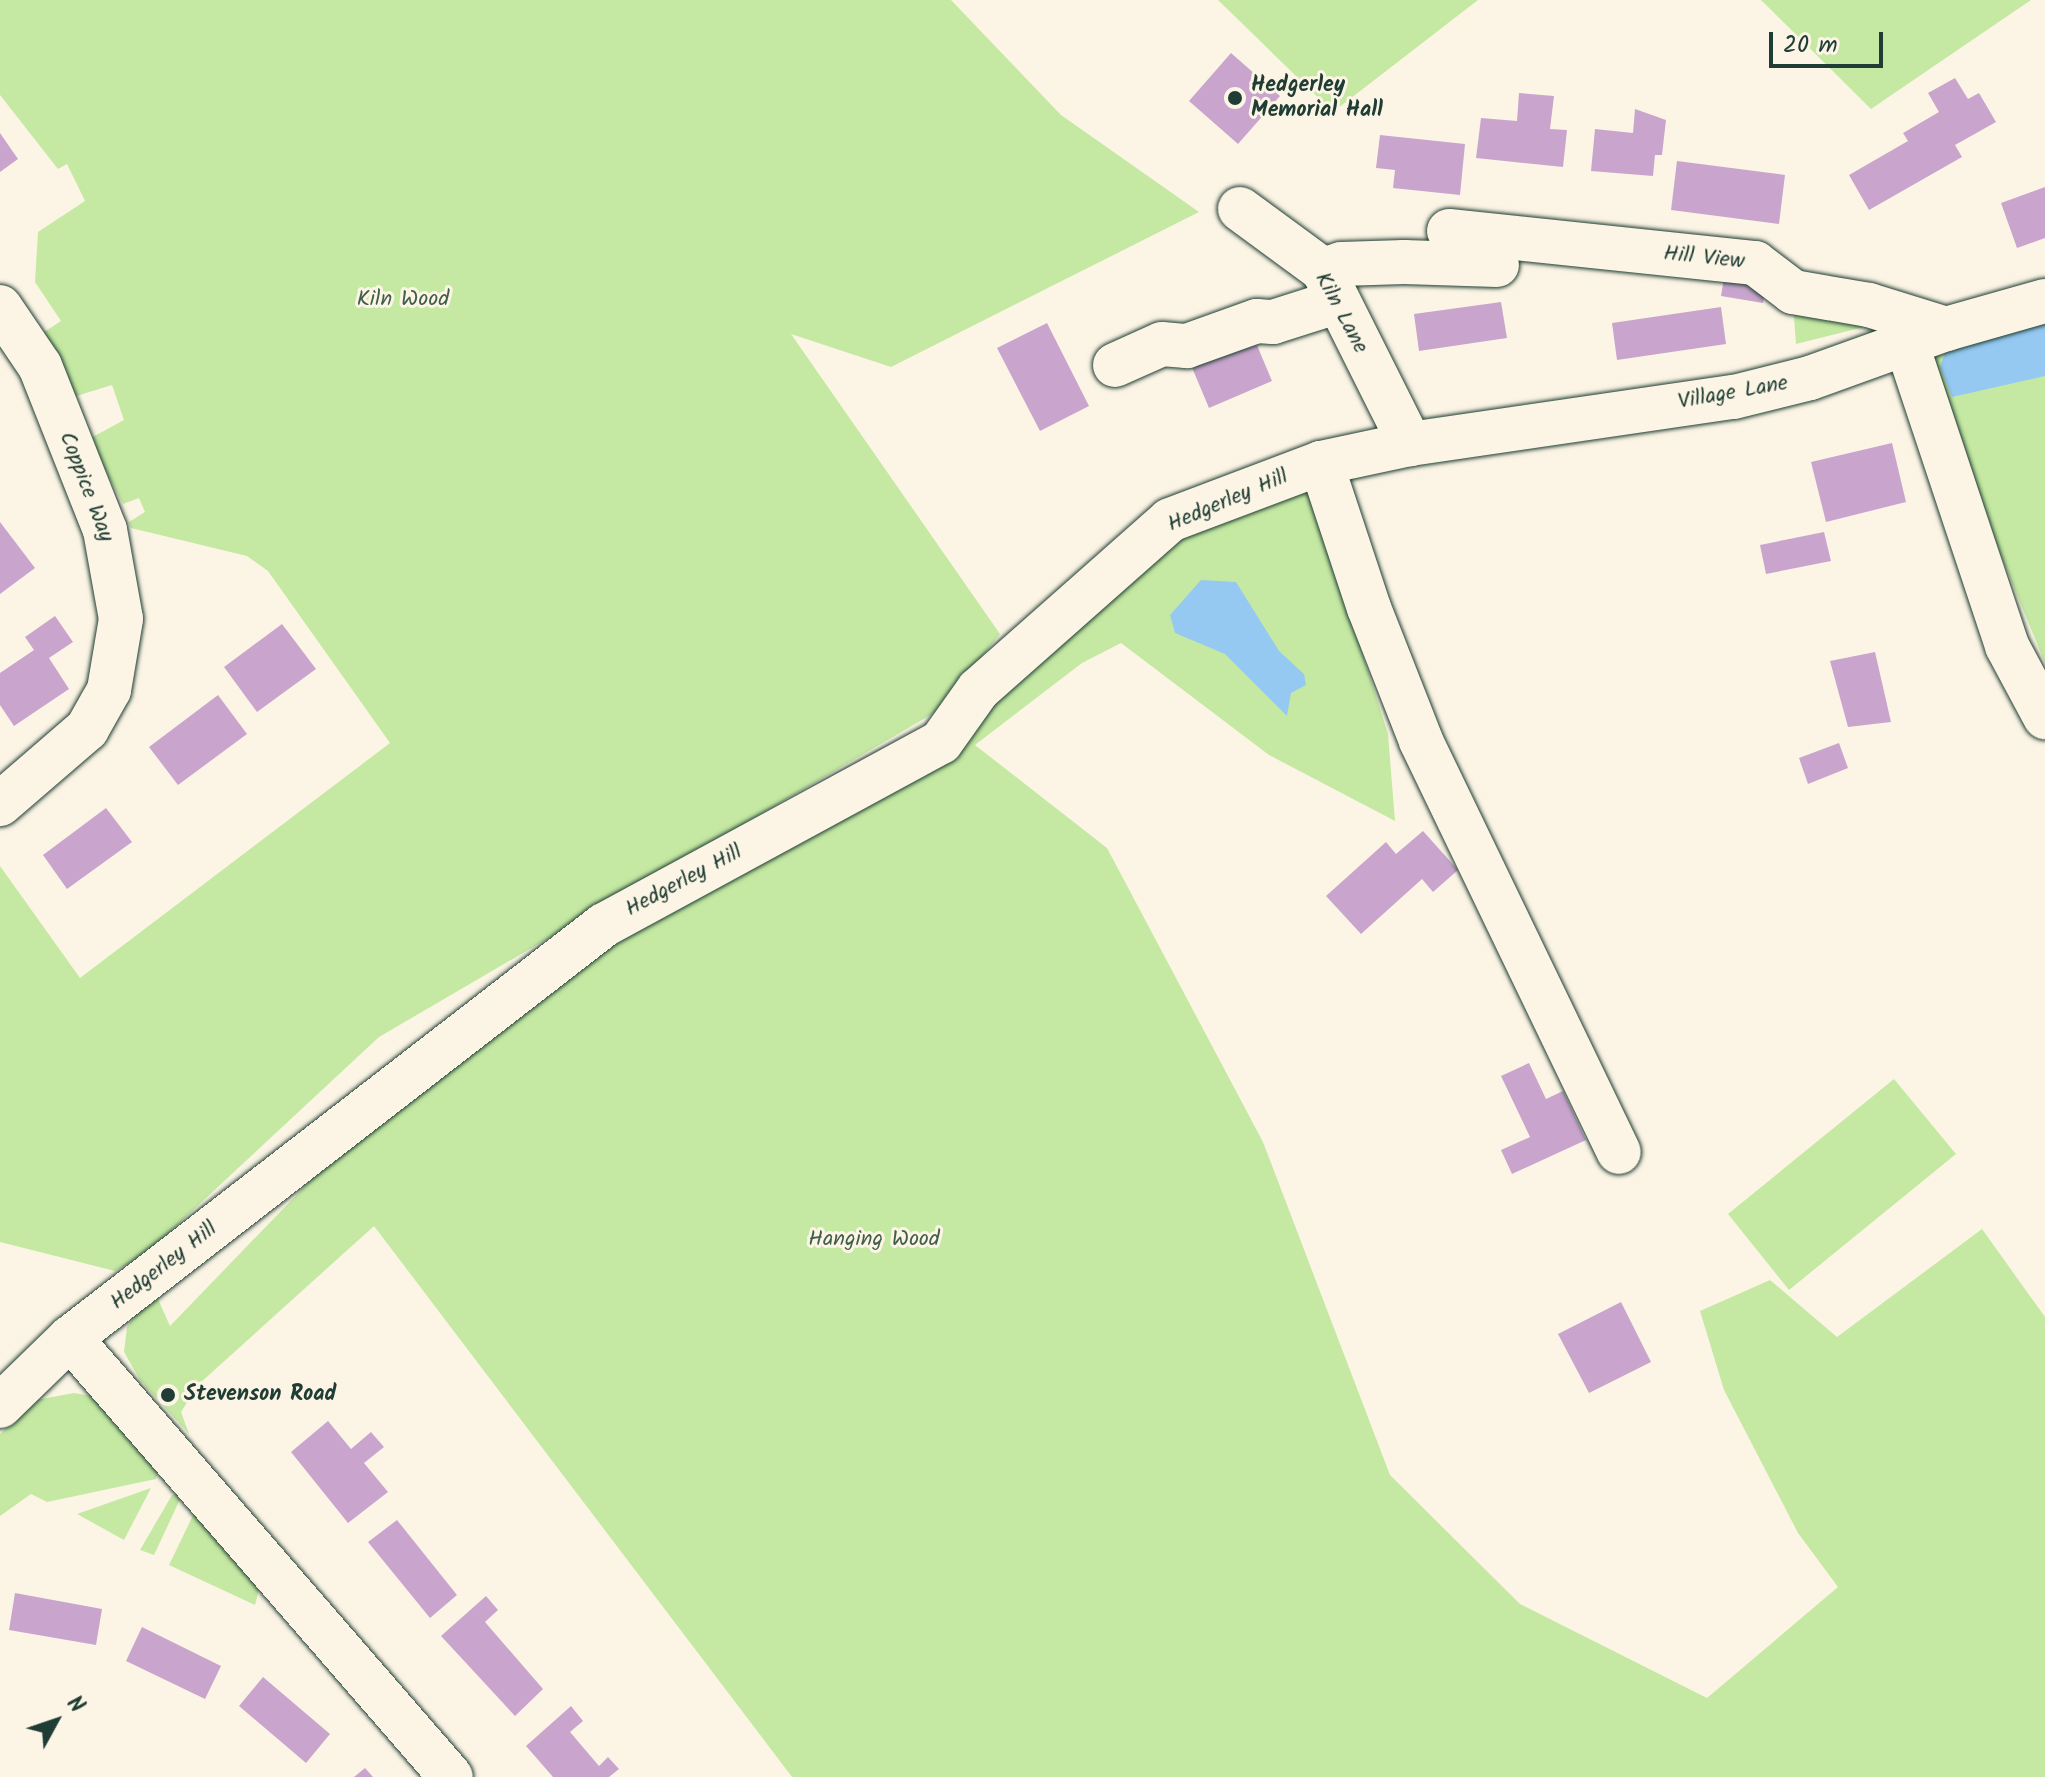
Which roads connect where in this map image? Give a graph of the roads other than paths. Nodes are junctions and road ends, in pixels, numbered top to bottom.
1 (1240, 209) dead end
2 (1449, 231) dead end
3 (1497, 265) dead end
4 (1330, 286) junction
5 (2045, 301) edge
6 (0, 307) edge
7 (1946, 329) junction
8 (1907, 345) junction
9 (1115, 365) dead end
10 (1410, 444) junction
11 (1321, 463) junction
12 (2045, 717) edge
13 (0, 804) edge
14 (1619, 1152) dead end
15 (70, 1338) junction
16 (0, 1406) edge
17 (451, 1777) edge

1 - 4 street, Kiln Lane
2 - 7 street, Hill View
3 - 4 street
4 - 9 street
4 - 10 street, Kiln Lane
5 - 7 street, Village Lane
6 - 13 street, Coppice Way
7 - 8 street, Village Lane
8 - 10 street, Village Lane
8 - 12 street
10 - 11 street, Hedgerley Hill
11 - 14 street
11 - 15 street, Hedgerley Hill
15 - 16 street, Hedgerley Hill
15 - 17 street

